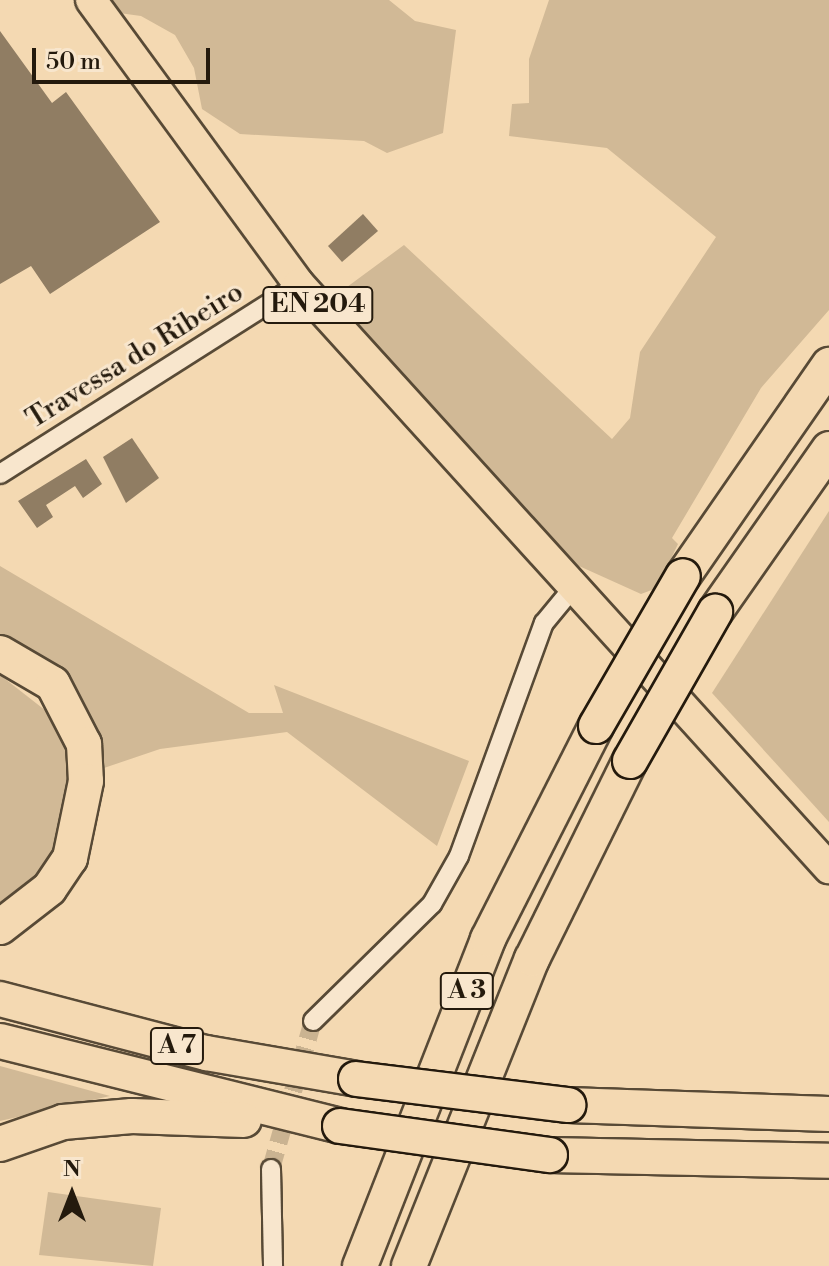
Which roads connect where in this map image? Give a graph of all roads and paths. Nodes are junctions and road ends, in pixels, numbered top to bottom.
1 (91, 0) edge
2 (299, 284) junction
3 (829, 365) edge
4 (829, 449) edge
5 (0, 474) edge
6 (573, 588) junction
7 (0, 653) edge
8 (829, 868) edge
9 (0, 927) edge
10 (0, 999) edge
11 (313, 1021) tunnel mouth
12 (0, 1041) edge
13 (829, 1114) edge
14 (340, 1126) junction
15 (0, 1144) edge
16 (829, 1161) edge
17 (271, 1169) tunnel mouth
18 (273, 1266) edge
19 (360, 1266) edge
20 (409, 1266) edge

1 - 2 main road, EN 204
2 - 5 street, Travessa do Ribeiro
2 - 6 main road, EN 204
3 - 19 highway, A 3, bridge
4 - 20 highway, A 3, bridge
6 - 8 main road, EN 204
6 - 11 street
7 - 9 highway
10 - 13 highway, A 7, bridge
12 - 14 highway, A 7
14 - 15 highway
14 - 16 highway, A 7, bridge
17 - 18 street

